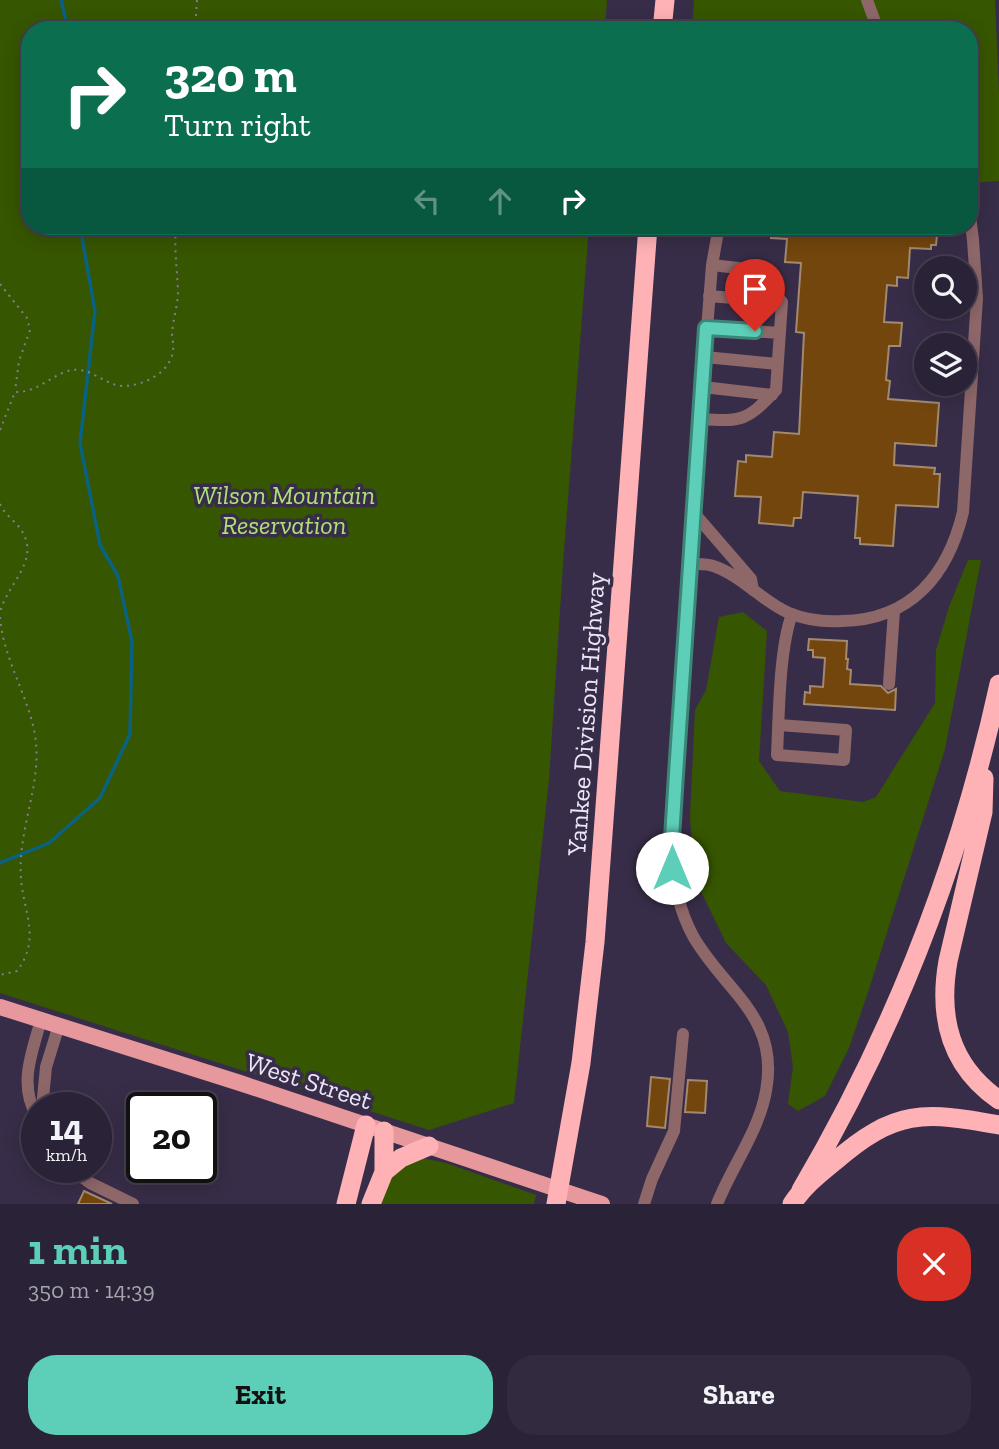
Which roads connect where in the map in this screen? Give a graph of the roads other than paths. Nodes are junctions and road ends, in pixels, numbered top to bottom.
1 (664, 0) edge
2 (867, 0) edge
3 (663, 21) edge
4 (875, 21) edge
5 (647, 235) edge
6 (717, 235) edge
7 (972, 235) edge
8 (712, 265) junction
9 (709, 296) junction
10 (782, 302) junction
11 (706, 328) junction
12 (780, 333) junction
13 (705, 357) junction
14 (777, 364) junction
15 (703, 387) junction
16 (772, 395) junction
17 (701, 419) junction
18 (694, 513) junction
19 (690, 564) junction
20 (753, 590) junction
21 (894, 611) junction
22 (792, 614) junction
23 (889, 684) dead end
24 (999, 684) edge
25 (779, 725) junction
26 (986, 743) junction
27 (0, 1007) edge
28 (41, 1020) junction
29 (58, 1025) junction
30 (682, 1034) dead end
31 (27, 1092) edge
32 (44, 1092) edge
33 (999, 1100) edge
34 (999, 1125) edge
35 (375, 1128) junction
36 (429, 1146) junction
37 (384, 1172) junction
38 (90, 1183) edge
39 (797, 1197) edge
40 (133, 1204) edge
41 (346, 1204) edge
42 (371, 1204) edge
43 (556, 1204) edge
44 (602, 1204) edge
45 (644, 1204) edge
46 (717, 1204) edge

1 - 3 highway
2 - 4 street
5 - 43 highway, Yankee Division Highway
6 - 8 street
7 - 21 street
8 - 9 street
8 - 10 street
9 - 10 street
9 - 11 street
10 - 12 street
11 - 12 street
11 - 13 street
12 - 14 street
13 - 14 street
13 - 15 street
14 - 16 street
15 - 16 street
15 - 17 street
16 - 17 street
17 - 18 street
18 - 19 street
18 - 20 street
19 - 20 street
19 - 46 street
20 - 22 street
21 - 22 street
21 - 23 street
22 - 25 street
24 - 26 highway
25 - 25 street
26 - 33 highway
26 - 39 highway
27 - 28 main road, West Street
28 - 29 main road, West Street
28 - 31 street
29 - 32 street
29 - 35 main road, West Street
30 - 45 street
34 - 39 highway
35 - 36 main road, West Street
35 - 37 highway
35 - 41 highway
36 - 37 highway
36 - 44 main road, West Street
37 - 42 highway
38 - 40 street

